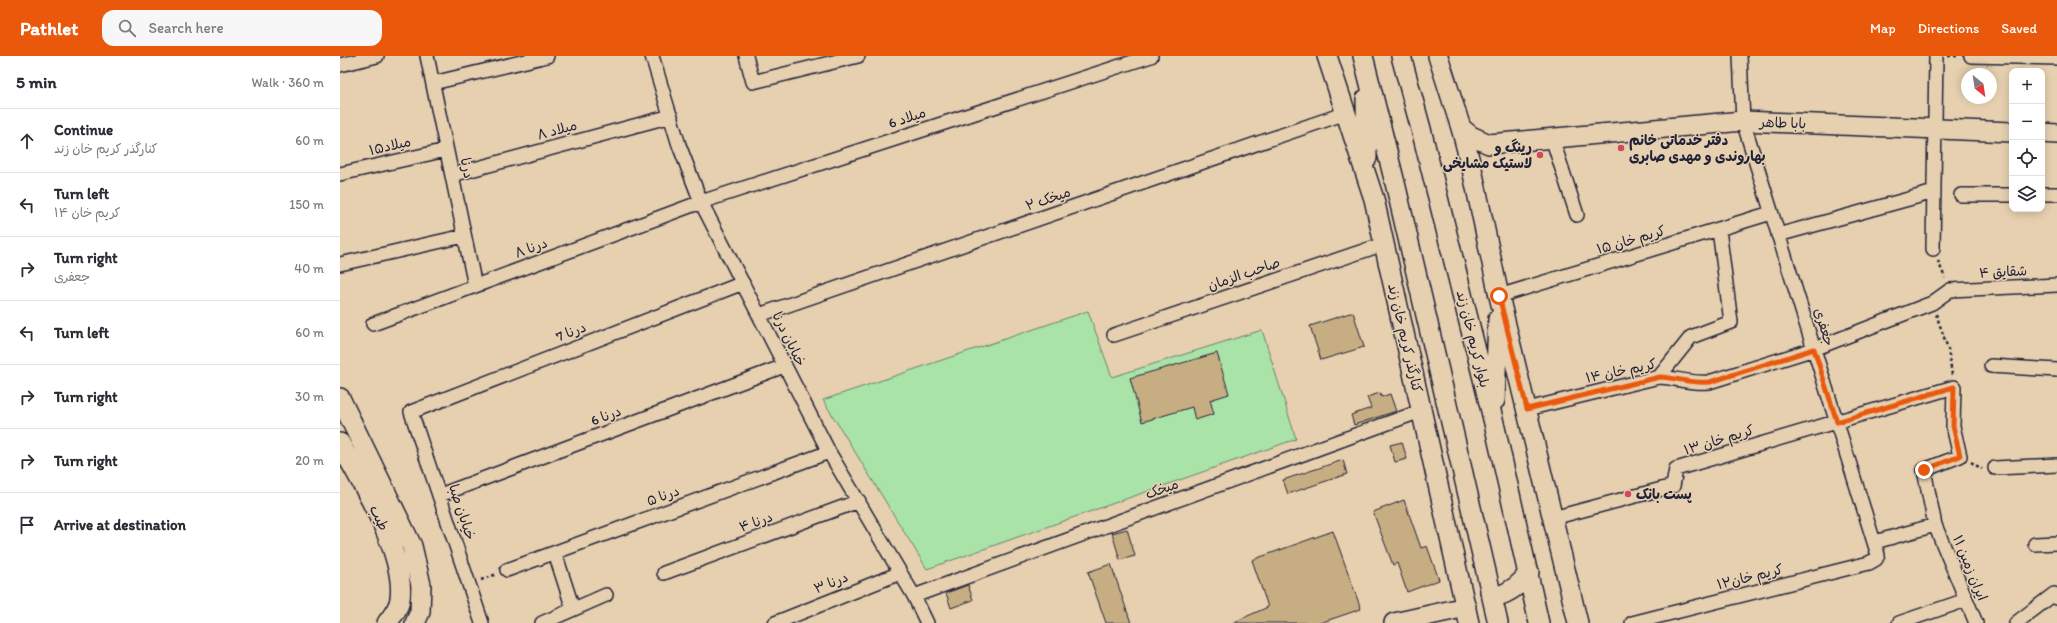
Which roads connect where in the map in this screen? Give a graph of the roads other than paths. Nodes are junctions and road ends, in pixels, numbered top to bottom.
1 (377, 56) edge
2 (427, 56) edge
3 (547, 56) edge
4 (652, 56) edge
5 (746, 56) edge
6 (858, 56) edge
7 (1151, 56) edge
8 (1327, 56) edge
9 (1401, 56) edge
10 (1438, 56) edge
11 (1740, 56) edge
12 (1925, 56) edge
13 (1936, 56) edge
14 (1971, 56) edge
15 (2057, 58) edge
16 (1123, 60) edge
17 (1364, 64) edge
18 (340, 65) edge
19 (433, 83) junction
20 (1346, 114) junction
21 (671, 116) junction
22 (1742, 121) junction
23 (1461, 128) junction
24 (1935, 130) junction
25 (2009, 132) edge
26 (2045, 133) edge
27 (2057, 134) edge
28 (1552, 138) junction
29 (1489, 144) junction
30 (446, 150) junction
31 (1472, 169) junction
32 (340, 174) edge
33 (452, 175) junction
34 (1367, 176) junction
35 (1934, 192) junction
36 (2045, 194) edge
37 (2057, 194) edge
38 (1961, 195) dead end
39 (2009, 195) edge
40 (701, 202) junction
41 (1772, 213) junction
42 (1577, 215) dead end
43 (1719, 230) junction
44 (464, 236) junction
45 (1778, 236) junction
46 (1384, 244) junction
47 (1933, 249) road end
48 (340, 264) edge
49 (743, 283) junction
50 (2057, 285) edge
51 (474, 286) junction
52 (1950, 290) joint
53 (1499, 296) junction
54 (759, 314) junction
55 (373, 324) dead end
56 (1114, 335) dead end
57 (1814, 349) junction
58 (784, 366) junction
59 (1991, 366) dead end
60 (2057, 370) edge
61 (1660, 377) junction
62 (340, 398) edge
63 (1527, 409) junction
64 (1421, 411) junction
65 (411, 412) joint
66 (1837, 422) junction
67 (1494, 424) junction
68 (340, 443) edge
69 (829, 452) junction
70 (2057, 465) edge
71 (1995, 468) road end
72 (440, 495) junction
73 (858, 501) junction
74 (1553, 518) junction
75 (1935, 525) junction
76 (1875, 542) junction
77 (2035, 544) dead end
78 (2057, 544) edge
79 (555, 553) junction
80 (1876, 559) joint
81 (507, 570) road end
82 (1529, 572) junction
83 (900, 573) junction
84 (664, 574) dead end
85 (1490, 592) junction
86 (606, 595) dead end
87 (914, 596) junction
88 (2057, 598) edge
89 (1966, 600) junction
90 (573, 610) junction
91 (1468, 615) edge
92 (387, 623) edge
93 (415, 623) edge
94 (482, 623) edge
95 (542, 623) edge
96 (775, 623) edge
97 (927, 623) edge
98 (1394, 623) edge
99 (1498, 623) edge
100 (1539, 623) edge
101 (1578, 623) edge
102 (1632, 623) edge
103 (1899, 623) edge
104 (1976, 623) edge
105 (2016, 623) edge

1 - 18 street
2 - 19 street, درنا
3 - 19 street
4 - 21 street, خیابان درنا
5 - 6 street
7 - 16 street, میلاد 6
8 - 20 main road, کنارگذر کریم خان زند
9 - 67 main road, بلوار کریم خان زند
10 - 23 main road
11 - 22 street, جعفری
12 - 13 street
13 - 24 street
14 - 15 street
16 - 40 street, میلاد 6
17 - 34 main road
17 - 85 main road
19 - 30 street, درنا
20 - 34 main road, کنارگذر کریم خان زند
20 - 54 street, میخک ۲
21 - 33 street, میلاد ۸
21 - 40 street, خیابان درنا
22 - 24 main road, بابا طاهر
22 - 28 main road, بابا طاهر
22 - 41 street, جعفری
23 - 29 main road
23 - 31 main road
24 - 25 main road, بابا طاهر
24 - 35 street
26 - 27 main road
28 - 29 main road, بابا طاهر
28 - 42 street
29 - 31 main road
30 - 32 street, میلاد۱۵
30 - 33 street, درنا
31 - 53 main road
33 - 44 street, درنا
34 - 46 main road, کنارگذر کریم خان زند
35 - 45 street
35 - 47 street
36 - 37 street
38 - 39 street
40 - 49 street, خیابان درنا
40 - 51 street, درنا ۸
41 - 43 street, کریم خان ۱۵
41 - 45 street, جعفری
43 - 53 street, کریم خان ۱۵
43 - 61 street
44 - 48 street
44 - 51 street, درنا
45 - 57 street, جعفری
46 - 56 street, صاحب الزمان
46 - 64 main road, کنارگذر کریم خان زند
49 - 54 street, خیابان درنا
49 - 65 street, درنا 7
50 - 52 street, شقایق ۴
51 - 55 street, درنا ۸
52 - 57 street, کریم خان ۱۴
53 - 63 main road
53 - 67 main road
54 - 58 street, خیابان درنا
57 - 61 street, کریم خان ۱۴
57 - 66 street, جعفری
58 - 69 street, خیابان درنا
58 - 72 street, درنا 6
59 - 60 street
61 - 63 street, کریم خان ۱۴
62 - 93 main road, طیب
63 - 74 main road
64 - 87 street, میخک
64 - 91 main road, کنارگذر کریم خان زند
65 - 72 street, خیابان صبا
66 - 74 street, کریم خان ۱۳
66 - 75 street, ایران زمین ۱۱
66 - 76 street, جعفری
67 - 82 main road, بلوار کریم خان زند
68 - 92 main road, طیب
69 - 73 street, خیابان درنا
69 - 79 street, درنا ۵
70 - 71 street
72 - 94 street, خیابان صبا
73 - 83 street, خیابان درنا
73 - 84 street, درنا ۴
74 - 101 main road
75 - 76 street
75 - 89 street, ایران زمین ۱۱
76 - 80 street, جعفری
77 - 78 street
79 - 81 street, درنا ۵
79 - 90 street
80 - 102 street, کریم خان۱۲
82 - 85 main road
82 - 100 main road, بلوار کریم خان زند
83 - 87 street, خیابان درنا
83 - 96 street, درنا ۳
85 - 99 main road
86 - 90 street
87 - 97 street, خیابان درنا
88 - 105 street
89 - 103 street
89 - 104 street, ایران زمین ۱۱
90 - 95 street
91 - 98 main road

